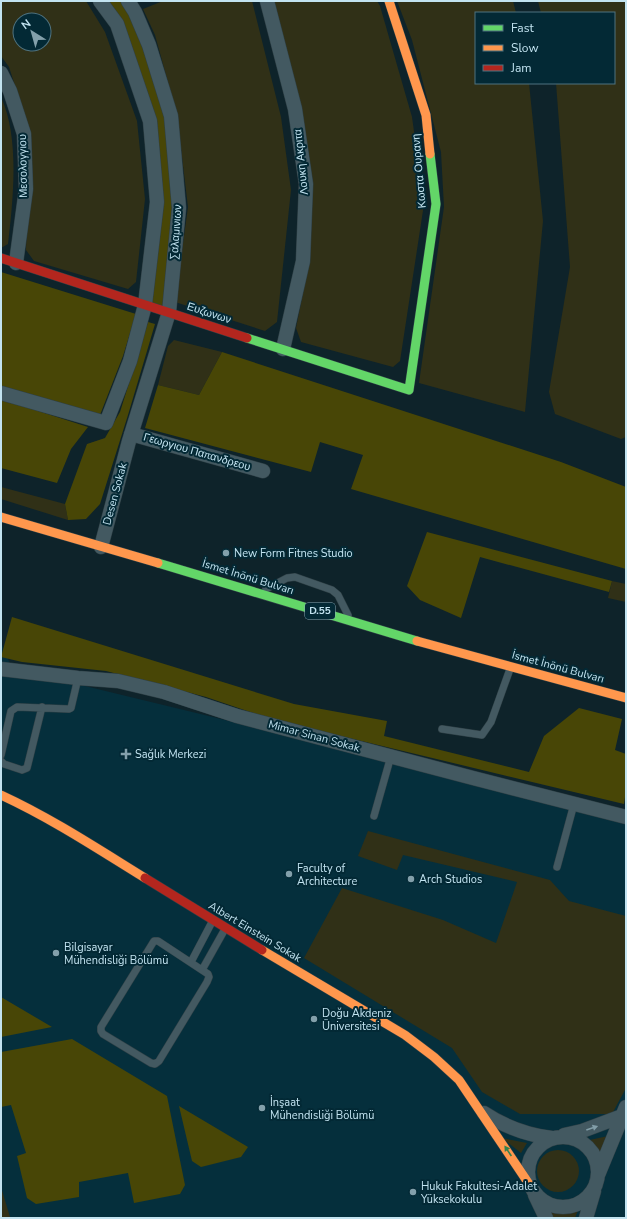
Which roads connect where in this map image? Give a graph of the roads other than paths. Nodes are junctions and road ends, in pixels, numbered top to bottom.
1 (100, 1) edge
2 (128, 1) edge
3 (267, 1) edge
4 (389, 1) edge
5 (1, 73) edge
6 (1, 258) edge
7 (16, 263) junction
8 (145, 305) junction
9 (169, 312) junction
10 (283, 349) junction
11 (409, 390) joint
12 (1, 393) edge
13 (130, 437) junction
14 (263, 471) dead end
15 (1, 517) edge
16 (102, 547) junction
17 (258, 592) junction
18 (351, 621) junction
19 (511, 667) junction
20 (1, 669) edge
21 (78, 678) junction
22 (626, 698) edge
23 (42, 707) junction
24 (442, 729) dead end
25 (1, 755) edge
26 (391, 756) junction
27 (1, 761) edge
28 (1, 795) edge
29 (574, 804) junction
30 (374, 816) dead end
31 (626, 817) edge
32 (557, 867) dead end
33 (213, 921) junction
34 (225, 928) junction
35 (190, 962) junction
36 (202, 970) junction
37 (480, 1110) junction
38 (625, 1114) edge
39 (557, 1137) junction
40 (597, 1180) junction
41 (532, 1189) junction
42 (546, 1218) edge
43 (586, 1218) edge

1 - 8 street, Σαλαμινιων
2 - 9 street, Σαλαμινιων
3 - 10 street, Λουκη Ακριτα
4 - 11 street, Κωστα Ουρανη
5 - 7 street, Μεσολογγιου
6 - 7 street, Ευζωνων
7 - 8 street, Ευζωνων
8 - 9 street, Ευζωνων
8 - 12 street, Σαλαμινιων
9 - 10 street, Ευζωνων
9 - 13 street, Σαλαμινιων
10 - 11 street, Ευζωνων
13 - 14 street, Γεωργιου Παπανδρεου
13 - 16 street, Desen Sokak
15 - 16 street, İsmet İnönü Bulvarı / D.55
16 - 17 street, İsmet İnönü Bulvarı / D.55
17 - 18 street, İsmet İnönü Bulvarı / D.55
17 - 18 lane
18 - 19 street, İsmet İnönü Bulvarı / D.55
19 - 22 street, İsmet İnönü Bulvarı / D.55
19 - 24 lane
20 - 21 street, Mimar Sinan Sokak
21 - 23 lane
21 - 26 street, Mimar Sinan Sokak
23 - 25 lane
23 - 27 lane
26 - 29 street, Mimar Sinan Sokak
26 - 30 lane
28 - 33 street, Albert Einstein Sokak
29 - 31 street, Mimar Sinan Sokak
29 - 32 lane
33 - 34 street, Albert Einstein Sokak
33 - 35 lane
34 - 36 lane
34 - 37 street, Albert Einstein Sokak
35 - 36 lane
35 - 36 lane
37 - 39 street
41 -> 37 street, Albert Einstein Sokak
39 -> 38 street
38 - 40 street
39 - 40 street
39 - 41 street
40 - 41 street
40 - 43 street
41 - 42 street

